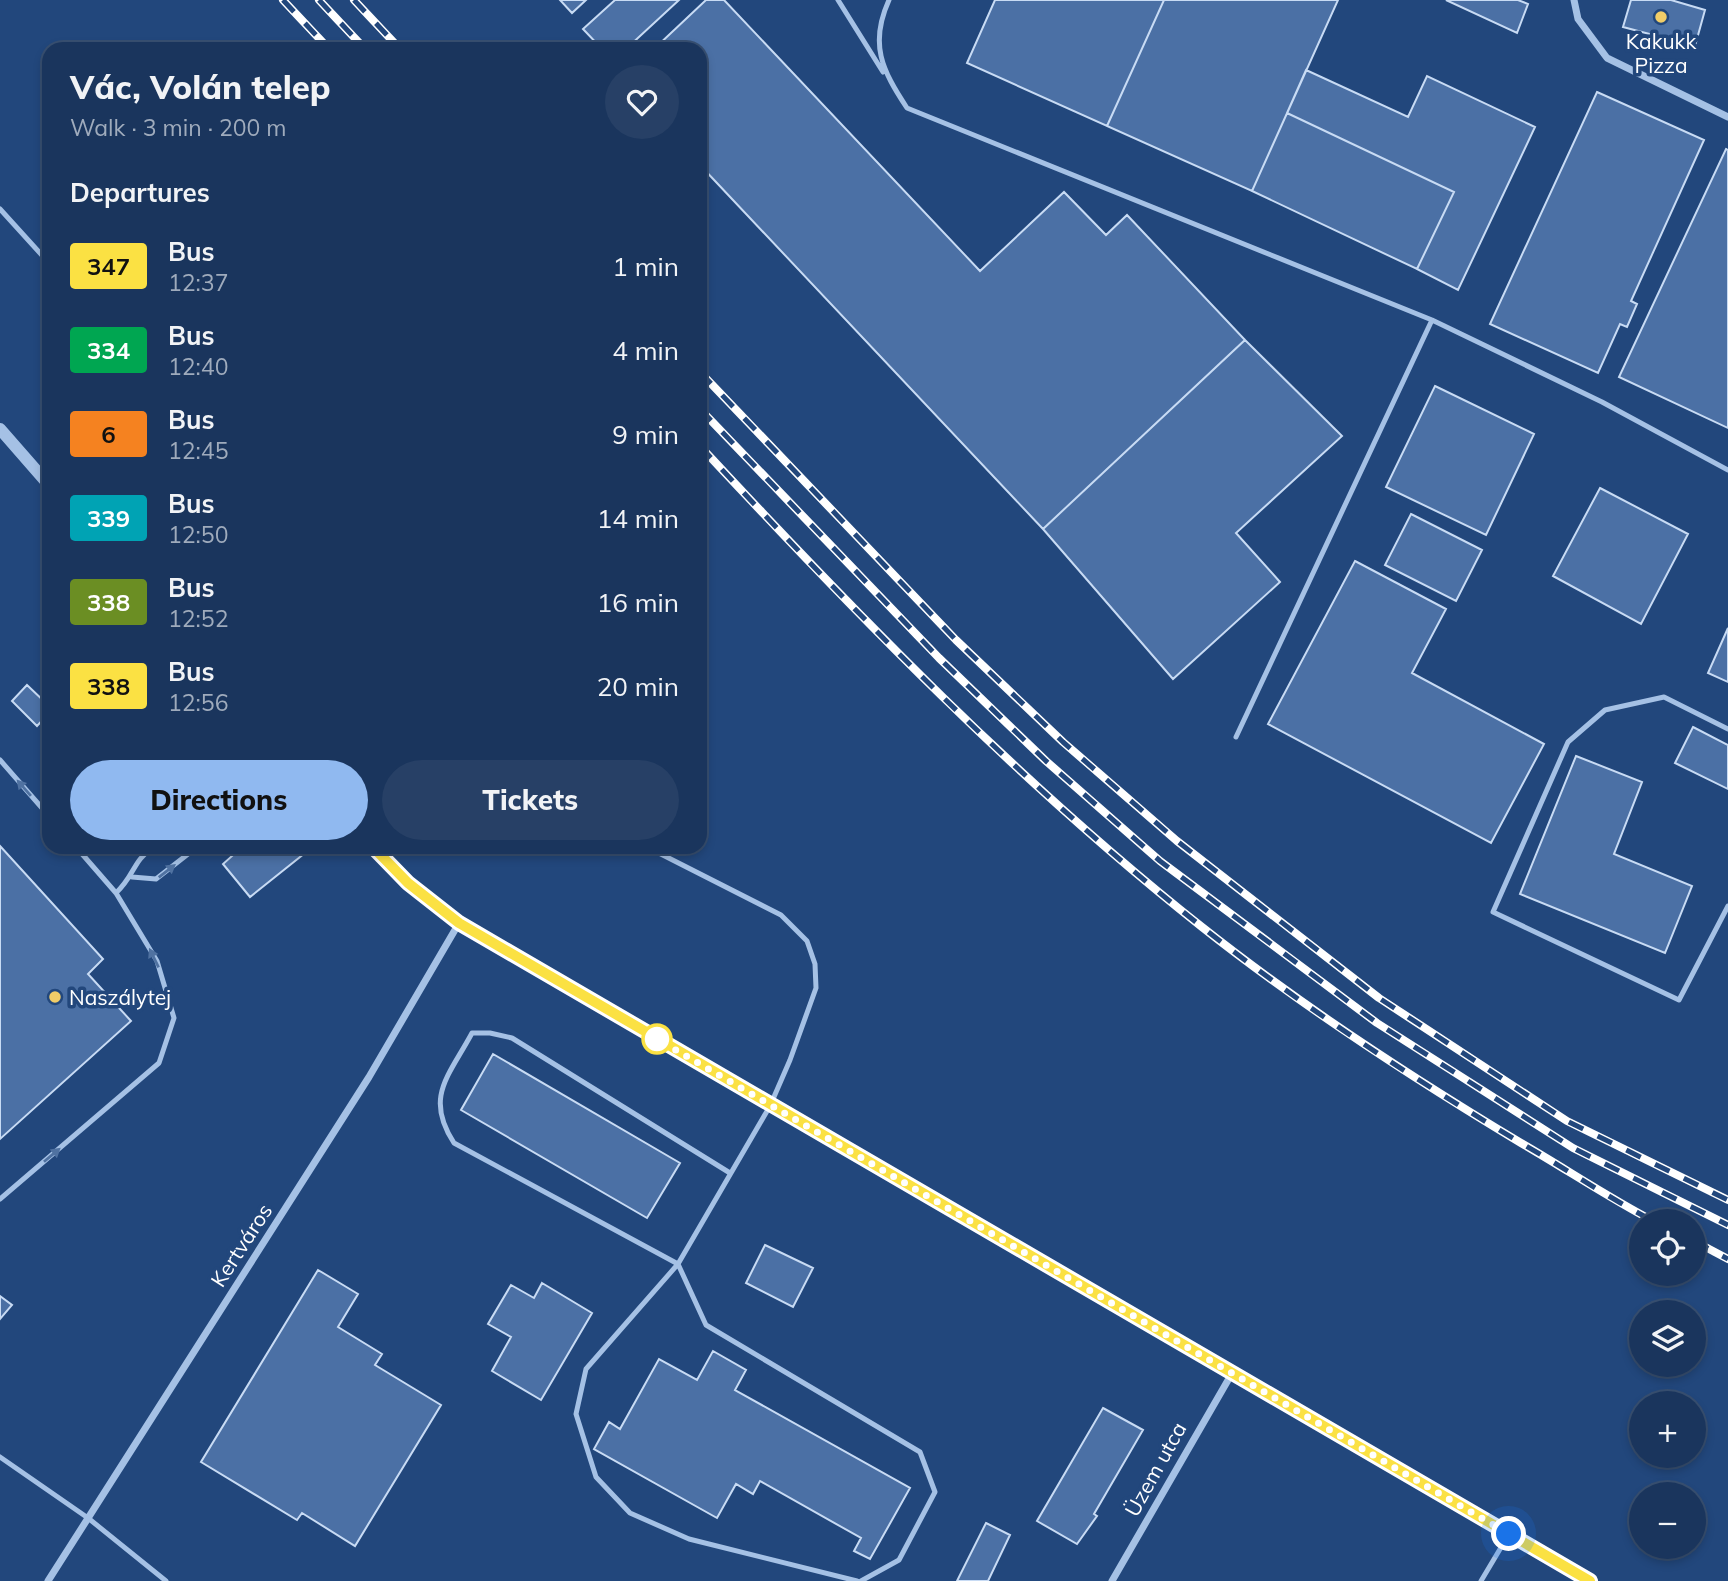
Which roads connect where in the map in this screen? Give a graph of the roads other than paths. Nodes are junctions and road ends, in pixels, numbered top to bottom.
1 (838, 0) edge
2 (889, 0) edge
3 (1574, 0) edge
4 (884, 74) junction
5 (1728, 117) edge
6 (0, 209) edge
7 (42, 255) edge
8 (1432, 320) junction
9 (0, 429) edge
10 (1728, 470) edge
11 (42, 477) edge
12 (1728, 729) edge
13 (1236, 737) dead end
14 (0, 760) edge
15 (42, 808) edge
16 (82, 854) edge
17 (144, 854) edge
18 (188, 854) edge
19 (380, 854) edge
20 (661, 854) edge
21 (132, 877) junction
22 (116, 893) junction
23 (1728, 908) edge
24 (459, 923) junction
25 (770, 1106) junction
26 (730, 1173) junction
27 (0, 1199) edge
28 (678, 1265) junction
29 (1231, 1375) junction
30 (0, 1457) edge
31 (88, 1518) junction
32 (1509, 1534) junction
33 (48, 1581) edge
34 (166, 1581) edge
35 (859, 1581) edge
36 (1112, 1581) edge
37 (1481, 1581) edge
38 (1590, 1581) edge

1 - 4 lane
2 - 4 lane
3 - 5 street
4 - 8 lane
6 - 7 lane
8 - 10 lane
8 - 13 lane
9 - 11 street
12 - 23 lane
15 -> 14 lane
16 - 22 lane
17 - 21 lane
21 -> 18 lane
19 - 24 street
20 - 25 lane
21 - 22 lane
27 -> 22 lane
24 - 25 street
24 - 31 street, Kertváros
25 - 26 lane
25 - 29 street
26 - 28 lane
26 - 28 lane
28 - 35 lane
28 - 35 lane
29 - 32 street
29 - 36 street, Üzem utca
30 - 31 lane
31 - 33 street, Kertváros
31 - 34 lane
32 - 37 lane
32 - 38 street

